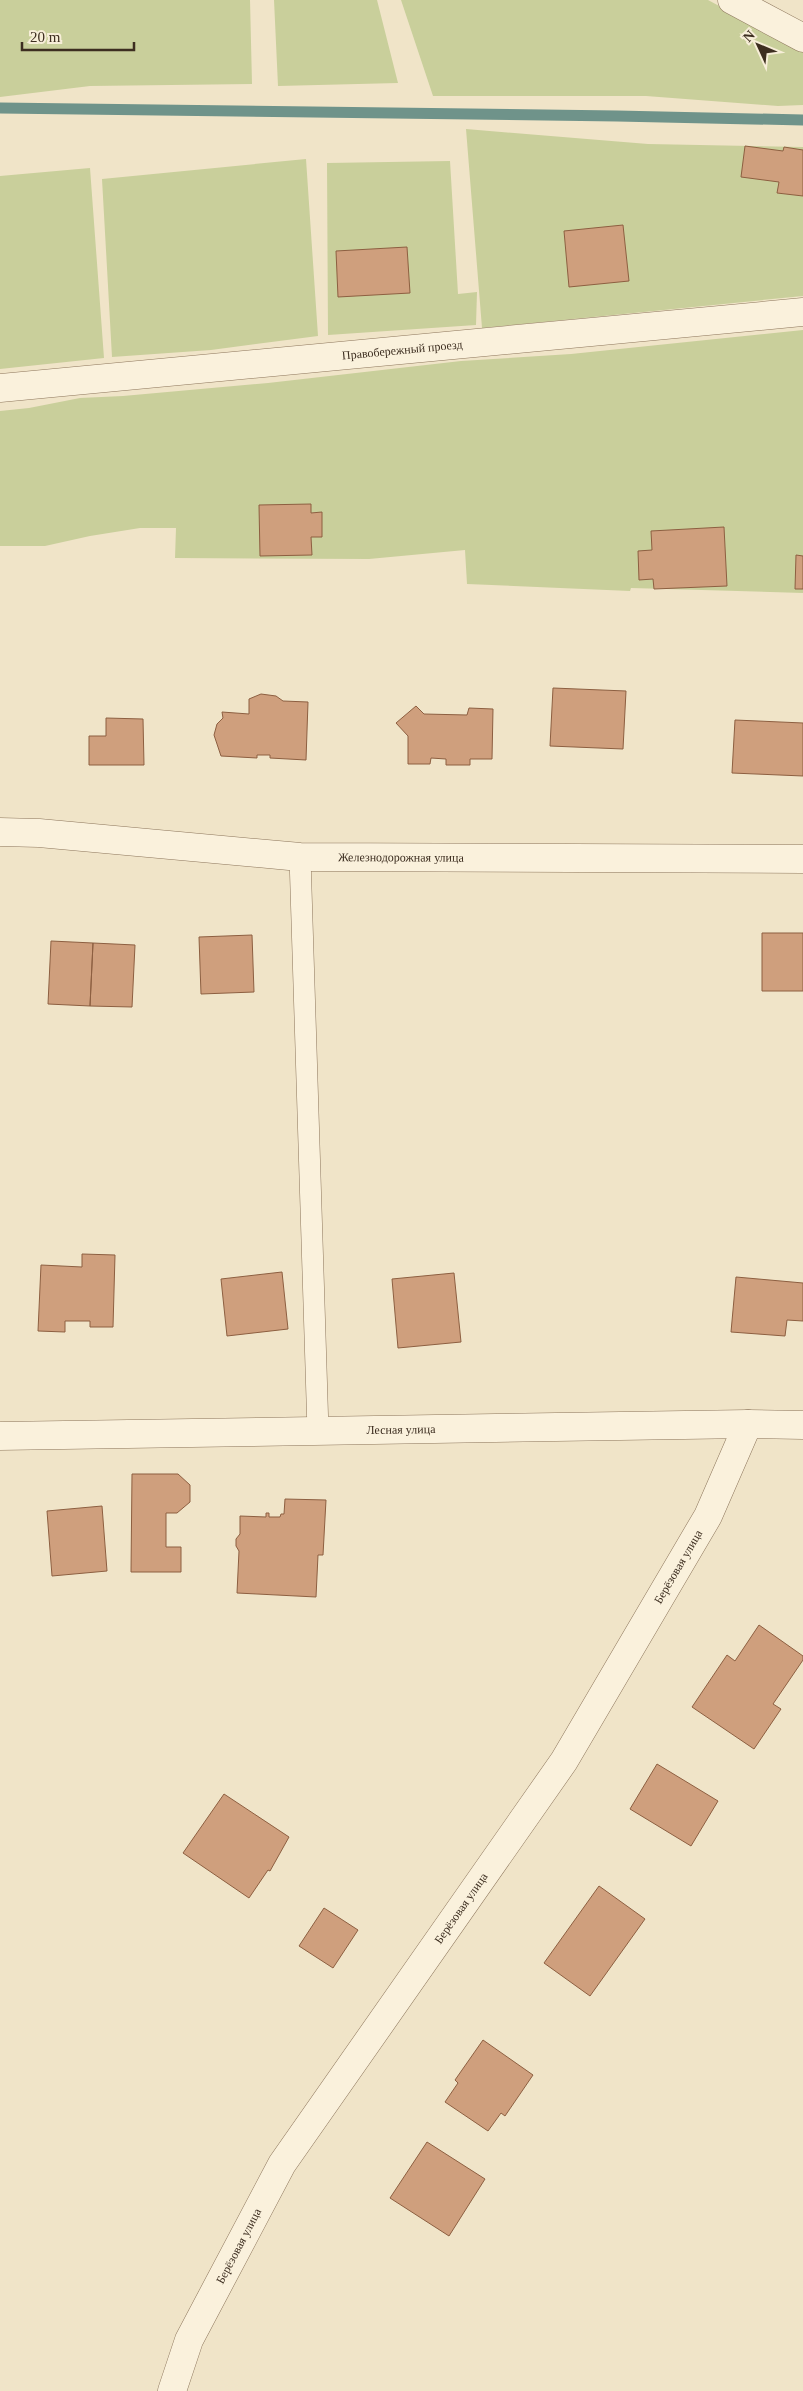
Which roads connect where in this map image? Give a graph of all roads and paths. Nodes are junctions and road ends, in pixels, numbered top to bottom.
1 (732, 0) edge
2 (803, 38) edge
3 (803, 312) edge
4 (0, 388) edge
5 (0, 832) edge
6 (300, 857) junction
7 (803, 859) edge
8 (748, 1424) junction
9 (803, 1425) edge
10 (318, 1431) junction
11 (0, 1436) edge
12 (172, 2391) edge

1 - 2 street
3 - 4 street, Правобережный проезд
5 - 6 street, Железнодорожная улица
6 - 7 street, Железнодорожная улица
6 - 10 lane
8 - 9 street, Лесная улица
8 - 10 street, Лесная улица
8 - 12 street, Берёзовая улица
10 - 11 street, Лесная улица

